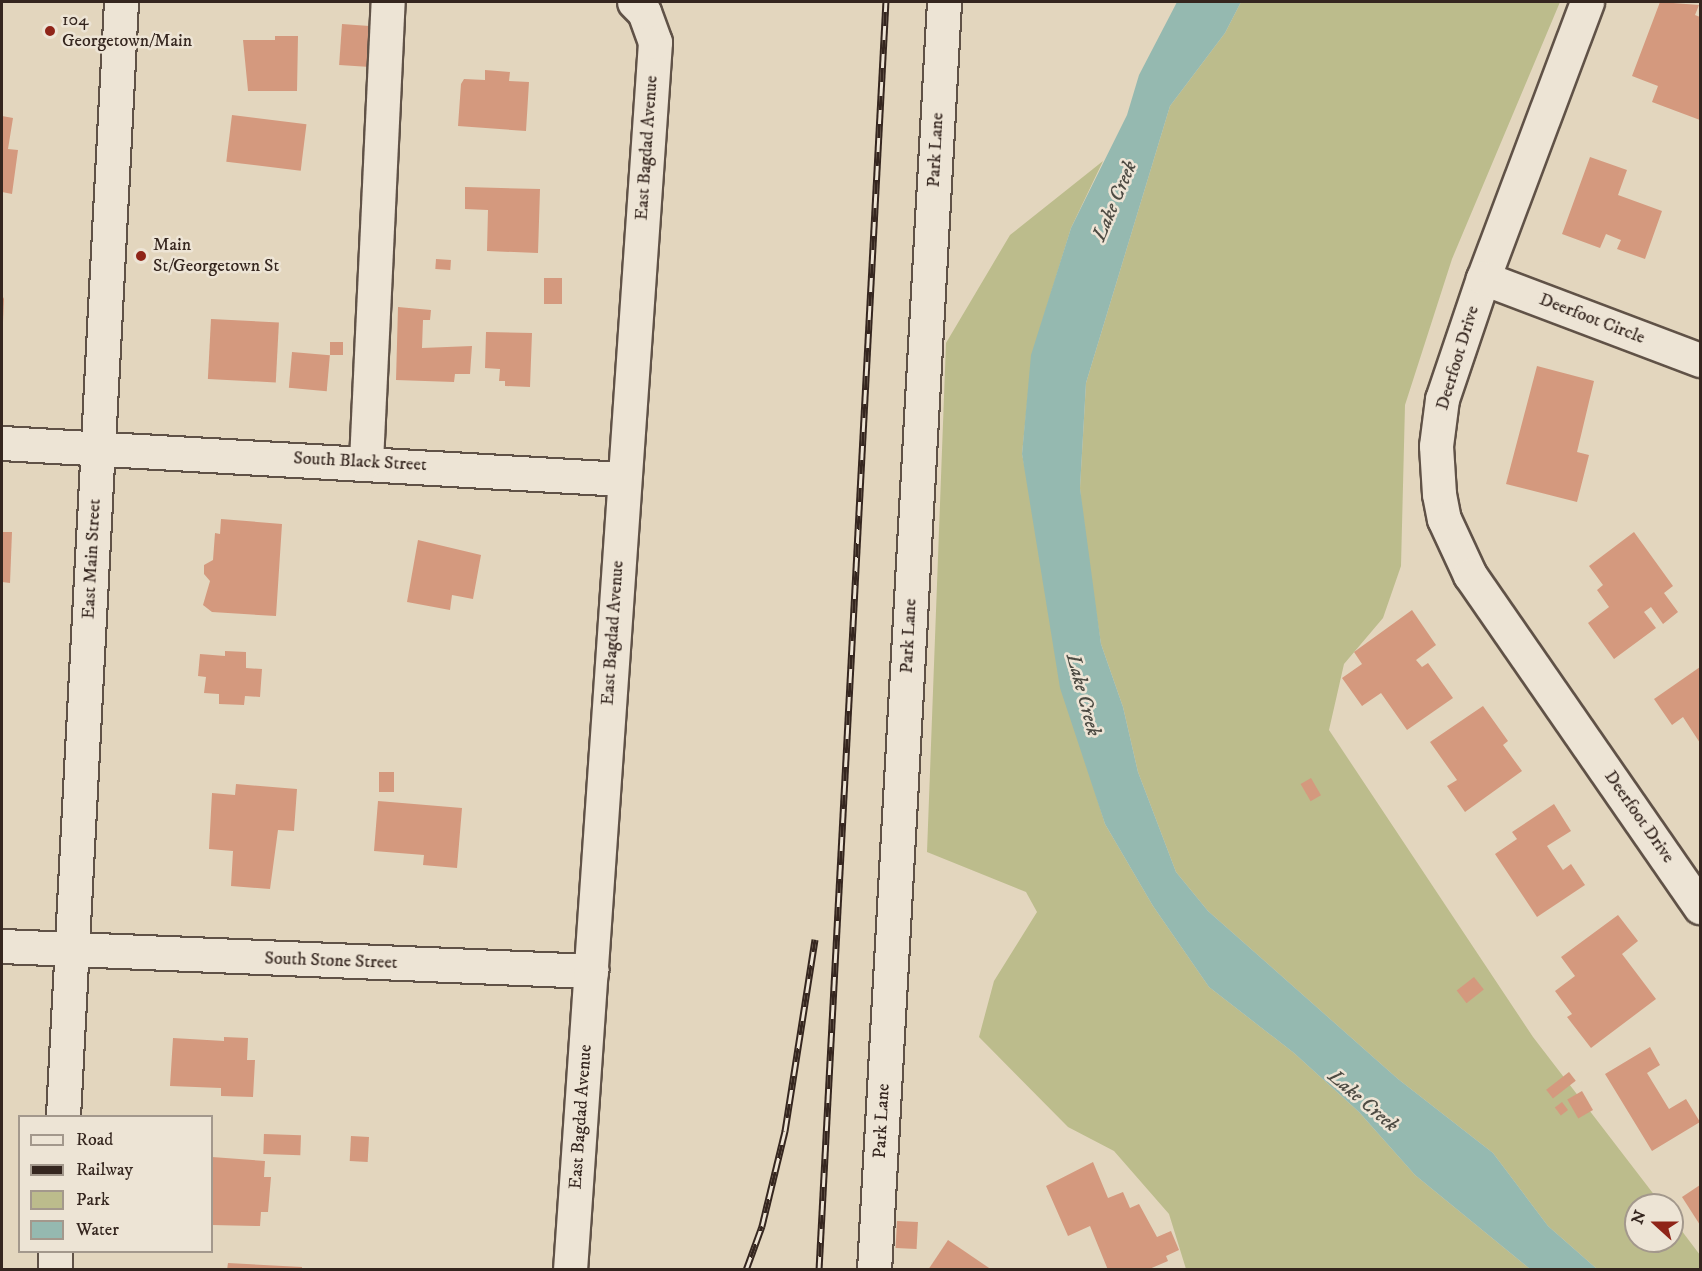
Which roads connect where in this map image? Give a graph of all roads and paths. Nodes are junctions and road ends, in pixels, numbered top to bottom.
1 (121, 2) edge
2 (388, 2) edge
3 (634, 2) edge
4 (944, 2) edge
5 (1587, 2) edge
6 (1482, 278) junction
7 (1701, 360) edge
8 (2, 443) edge
9 (98, 447) junction
10 (366, 461) junction
11 (623, 479) junction
12 (1701, 907) edge
13 (2, 946) edge
14 (71, 951) junction
15 (591, 971) junction
16 (63, 1115) edge
17 (56, 1253) edge
18 (55, 1269) edge
19 (570, 1269) edge
20 (874, 1269) edge

1 - 9 street, East Main Street
2 - 10 street
3 - 11 street, East Bagdad Avenue
4 - 20 street, Park Lane
5 - 6 street, Deerfoot Drive
6 - 7 street, Deerfoot Circle
6 - 12 street, Deerfoot Drive
8 - 9 street, South Black Street
9 - 10 street, South Black Street
9 - 14 street, East Main Street
10 - 11 street, South Black Street
11 - 15 street, East Bagdad Avenue
13 - 14 street, South Stone Street
14 - 15 street, South Stone Street
14 - 16 street, East Main Street
15 - 19 street, East Bagdad Avenue
17 - 18 street

